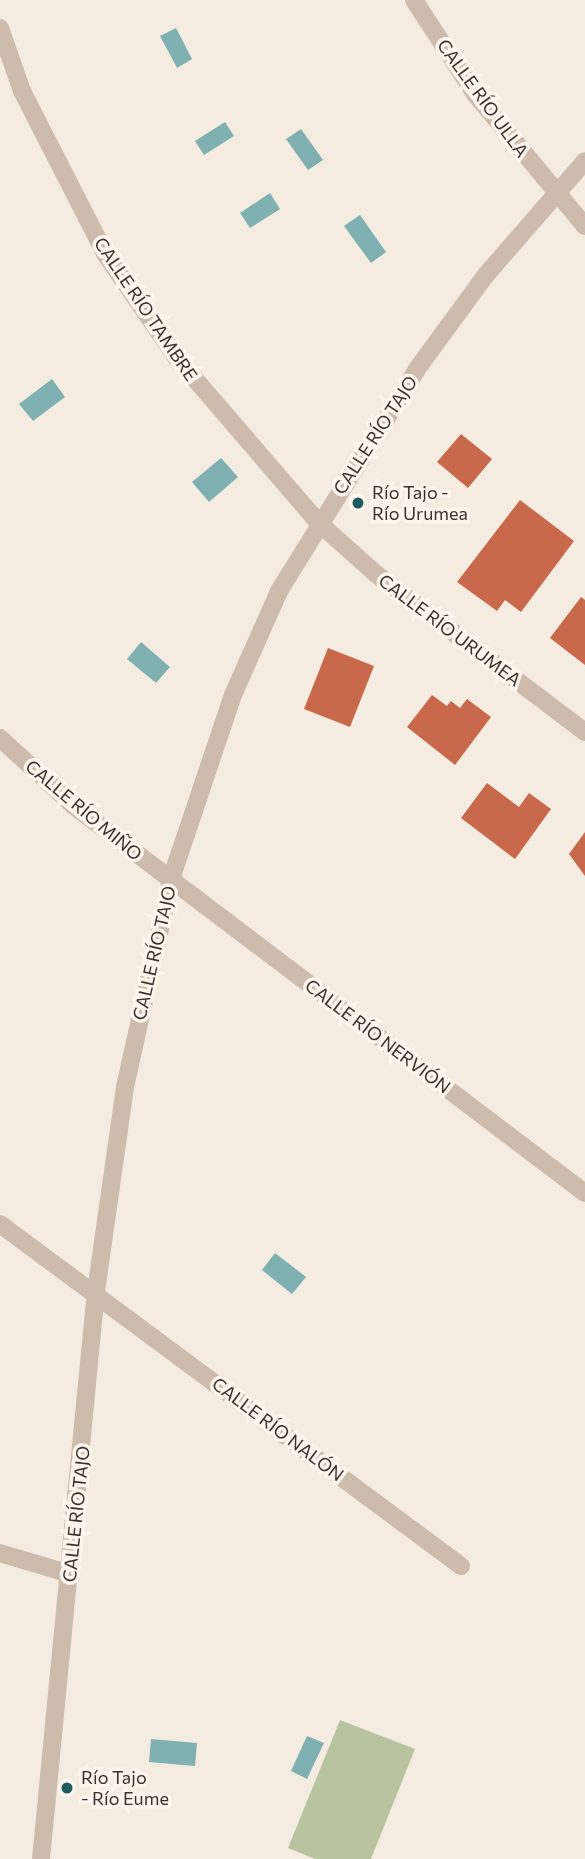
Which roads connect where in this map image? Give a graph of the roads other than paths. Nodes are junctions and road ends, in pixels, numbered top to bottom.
1 (414, 0) edge
2 (0, 28) edge
3 (585, 160) edge
4 (555, 195) junction
5 (585, 226) edge
6 (319, 523) junction
7 (585, 732) edge
8 (0, 738) edge
9 (170, 879) junction
10 (585, 1194) edge
11 (0, 1224) edge
12 (96, 1292) junction
13 (0, 1553) edge
14 (461, 1566) dead end
15 (70, 1574) junction
16 (41, 1859) edge

1 - 4 street, CALLE RÍO ULLA
2 - 6 street, CALLE RÍO TAMBRE
3 - 4 street, CALLE RÍO TAJO
4 - 5 street, CALLE RÍO ULLA
4 - 6 street, CALLE RÍO TAJO
6 - 7 street, CALLE RÍO URUMEA
6 - 9 street, CALLE RÍO TAJO
8 - 9 street, CALLE RÍO MIÑO
9 - 10 street, CALLE RÍO NERVIÓN
9 - 12 street, CALLE RÍO TAJO
11 - 12 street, CALLE RÍO NALÓN
12 - 14 street, CALLE RÍO NALÓN
12 - 15 street, CALLE RÍO TAJO
13 - 15 street
15 - 16 street, CALLE RÍO TAJO

